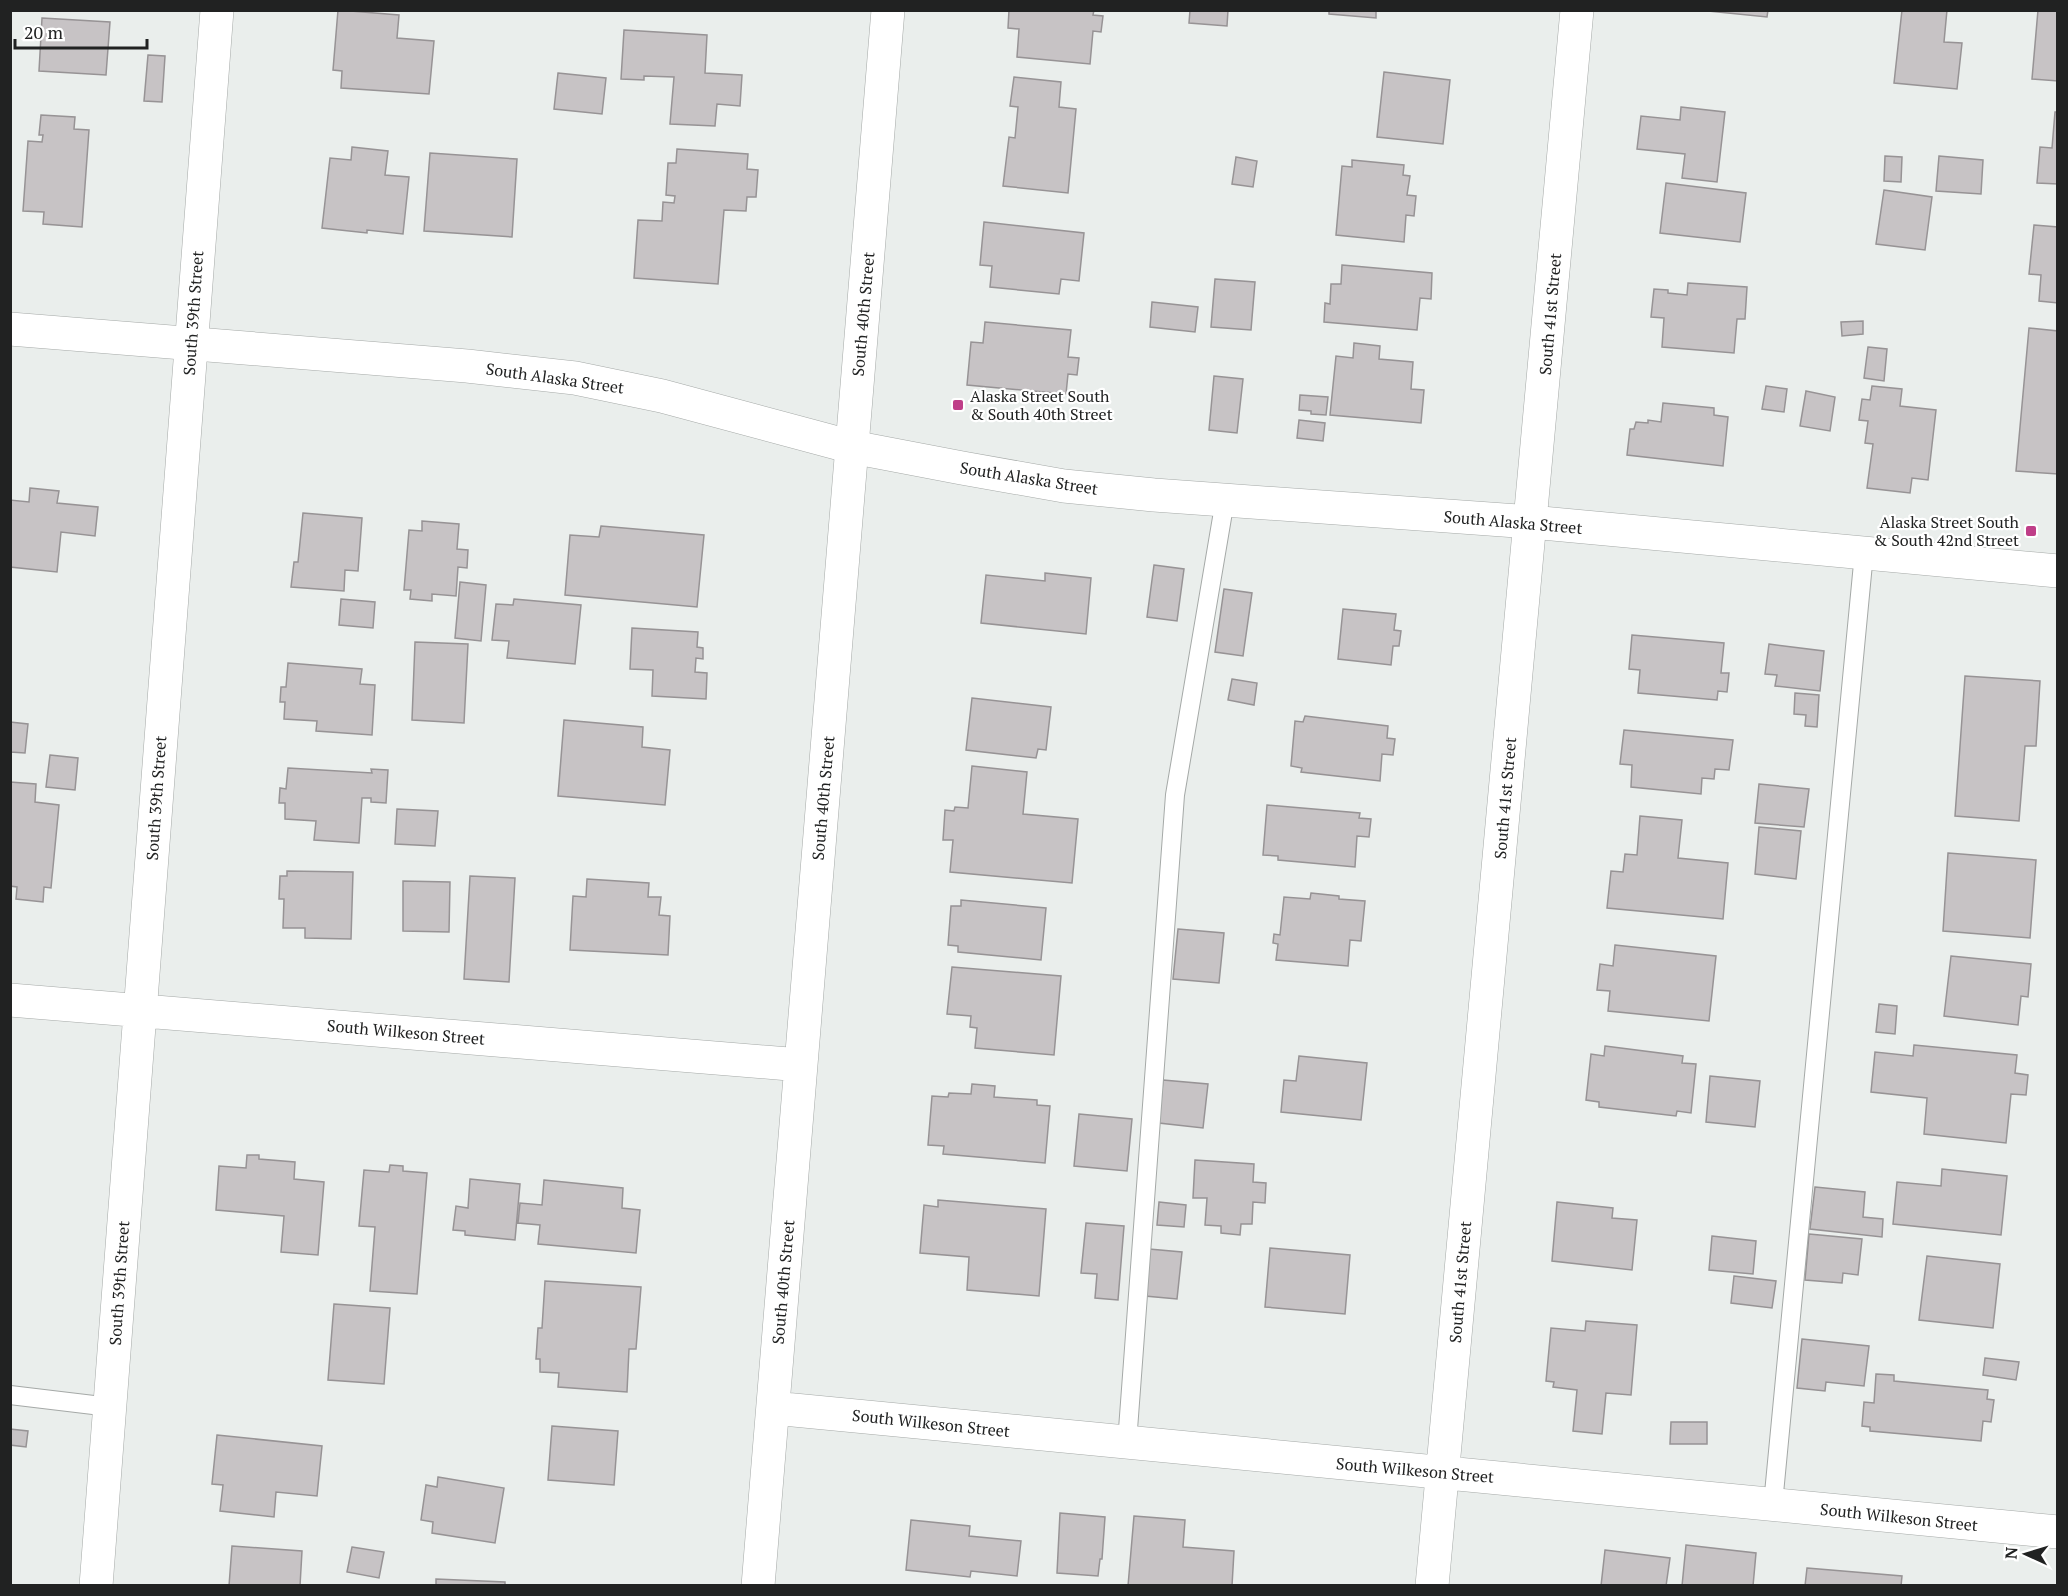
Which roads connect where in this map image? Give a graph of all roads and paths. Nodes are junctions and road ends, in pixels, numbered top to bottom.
1 (217, 10) edge
2 (888, 10) edge
3 (1577, 10) edge
4 (10, 329) edge
5 (190, 344) junction
6 (852, 447) junction
7 (1225, 500) junction
8 (1531, 522) junction
9 (1864, 553) junction
10 (2058, 571) edge
11 (10, 1000) edge
12 (140, 1010) junction
13 (801, 1065) junction
14 (10, 1395) edge
15 (110, 1407) junction
16 (773, 1408) junction
17 (1127, 1443) junction
18 (1442, 1473) junction
19 (1773, 1504) junction
20 (2058, 1532) edge
21 (96, 1586) edge
22 (758, 1586) edge
23 (1432, 1586) edge

1 - 5 street, South 39th Street
2 - 6 street, South 40th Street
3 - 8 street, South 41st Street
4 - 5 street, South Alaska Street
5 - 6 street, South Alaska Street
5 - 12 street, South 39th Street
6 - 7 street, South Alaska Street
6 - 13 street, South 40th Street
7 - 8 street, South Alaska Street
7 - 17 lane
8 - 9 street, South Alaska Street
8 - 18 street, South 41st Street
9 - 10 street, South Alaska Street
9 - 19 lane
11 - 12 street, South Wilkeson Street
12 - 13 street, South Wilkeson Street
12 - 15 street, South 39th Street
13 - 16 street, South 40th Street
14 - 15 lane
15 - 21 street, South 39th Street
16 - 17 street, South Wilkeson Street
16 - 22 street, South 40th Street
17 - 18 street, South Wilkeson Street
18 - 19 street, South Wilkeson Street
18 - 23 street, South 41st Street
19 - 20 street, South Wilkeson Street

